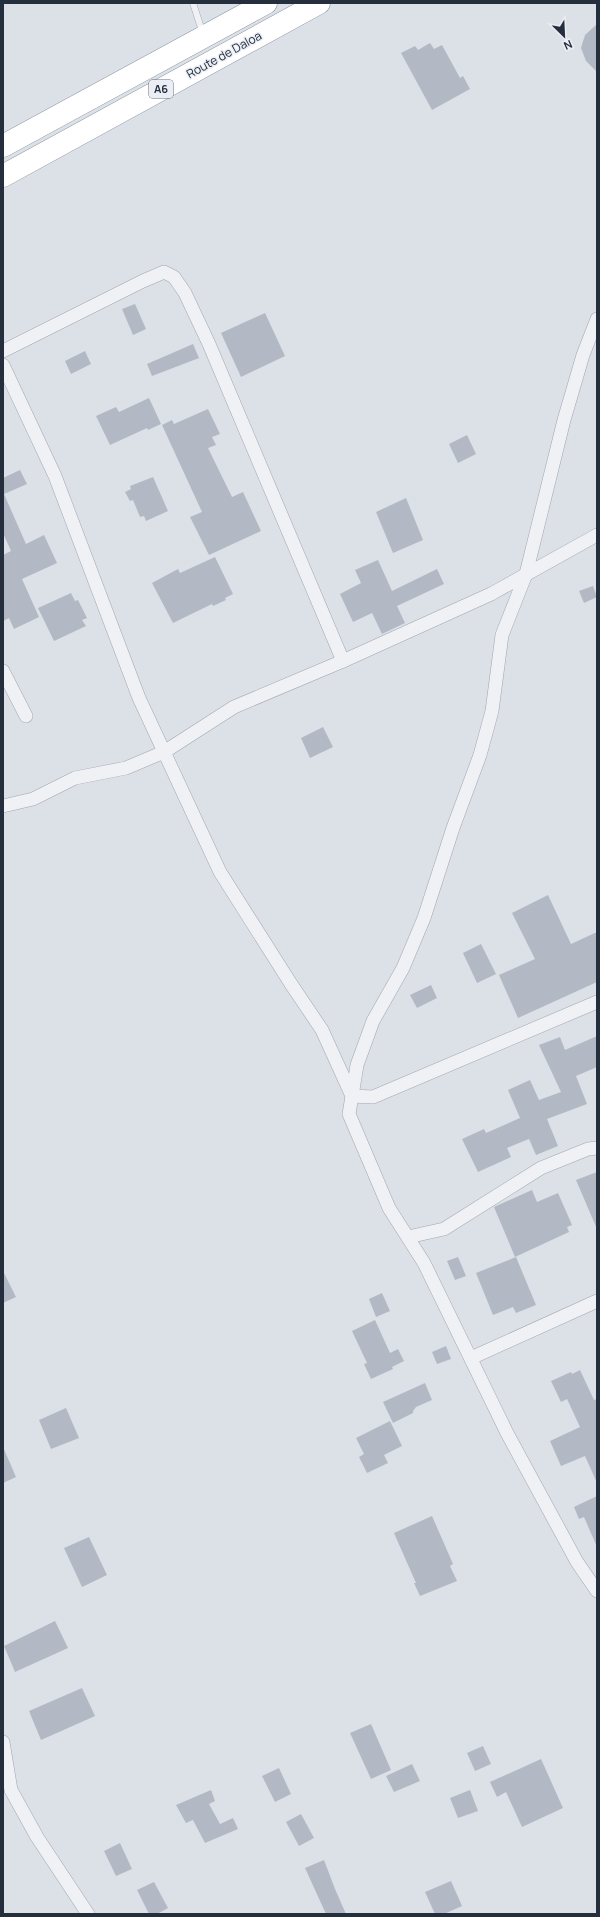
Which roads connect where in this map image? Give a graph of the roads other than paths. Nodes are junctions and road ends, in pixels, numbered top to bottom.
1 (193, 3) edge
2 (266, 3) edge
3 (319, 3) edge
4 (204, 37) junction
5 (3, 146) edge
6 (3, 176) edge
7 (597, 319) edge
8 (3, 351) edge
9 (3, 365) edge
10 (597, 535) edge
11 (526, 574) junction
12 (343, 661) junction
13 (3, 671) edge
14 (26, 716) dead end
15 (164, 752) junction
16 (3, 806) edge
17 (597, 1002) edge
18 (352, 1096) junction
19 (597, 1148) edge
20 (408, 1237) junction
21 (597, 1301) edge
22 (471, 1358) junction
23 (597, 1591) edge
24 (3, 1742) edge
25 (88, 1914) edge

1 - 4 lane
2 - 4 highway, A6
3 - 6 highway, Route de Daloa / A6
4 - 5 highway, A6
7 - 11 street
8 - 12 street
9 - 15 street
10 - 11 street
11 - 12 street
11 - 18 street
12 - 15 street
13 - 14 street
15 - 16 street
15 - 18 street
17 - 18 street
18 - 20 street
19 - 20 street
20 - 22 street
21 - 22 street
22 - 23 street
24 - 25 street

